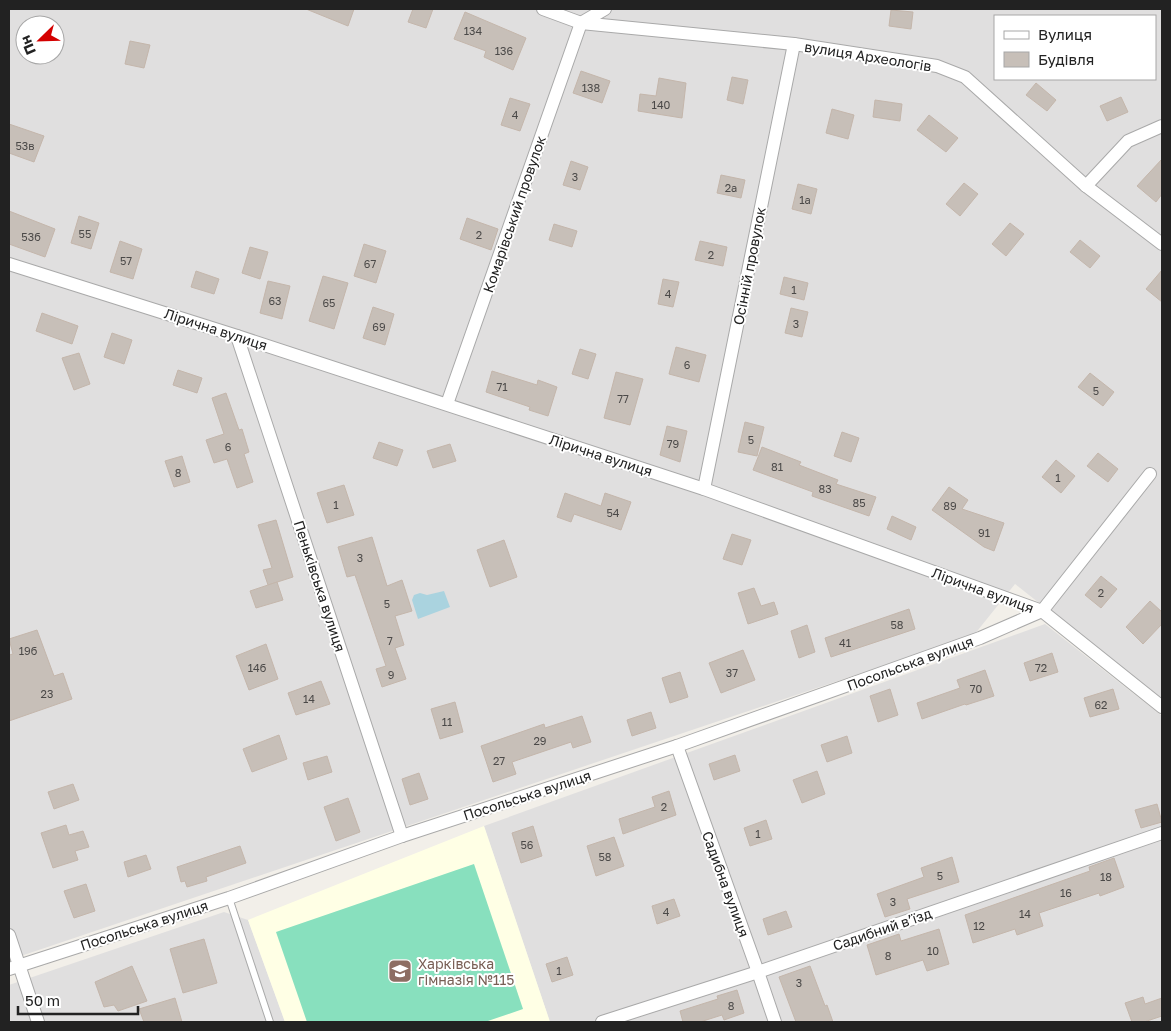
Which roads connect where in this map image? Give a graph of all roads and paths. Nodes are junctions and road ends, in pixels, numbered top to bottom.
1 (543, 9) edge
2 (605, 9) edge
3 (580, 23) junction
4 (794, 44) junction
5 (1162, 126) edge
6 (1086, 186) junction
7 (1162, 244) edge
8 (9, 264) edge
9 (237, 336) junction
10 (447, 404) junction
11 (1150, 474) dead end
12 (704, 489) junction
13 (1042, 611) junction
14 (1162, 708) edge
15 (677, 746) junction
16 (1162, 833) edge
17 (402, 836) junction
18 (229, 898) junction
19 (9, 935) edge
20 (14, 967) edge
21 (758, 972) junction
22 (38, 1022) edge
23 (270, 1022) edge
24 (602, 1022) edge
25 (774, 1022) edge

1 - 3 street, вулиця Археологів
2 - 3 street
3 - 4 street, вулиця Археологів
3 - 10 street, Комарівський провулок
4 - 6 street, вулиця Археологів
4 - 12 street, Осінній провулок
5 - 6 street
6 - 7 street, вулиця Археологів
8 - 9 street, Лірична вулиця
9 - 10 street, Лірична вулиця
9 - 17 street, Пеньківська вулиця
10 - 12 street, Лірична вулиця
11 - 13 street
12 - 13 street, Лірична вулиця
13 - 14 street, Лірична вулиця
13 - 15 street, Посольська вулиця
15 - 17 street, Посольська вулиця
15 - 21 street, Садибна вулиця
16 - 21 street, Садибний в’їзд
17 - 18 street, Посольська вулиця
18 - 20 street, Посольська вулиця
18 - 23 lane
19 - 20 street
20 - 22 street
21 - 24 street, Садибний в’їзд
21 - 25 street, Садибна вулиця

